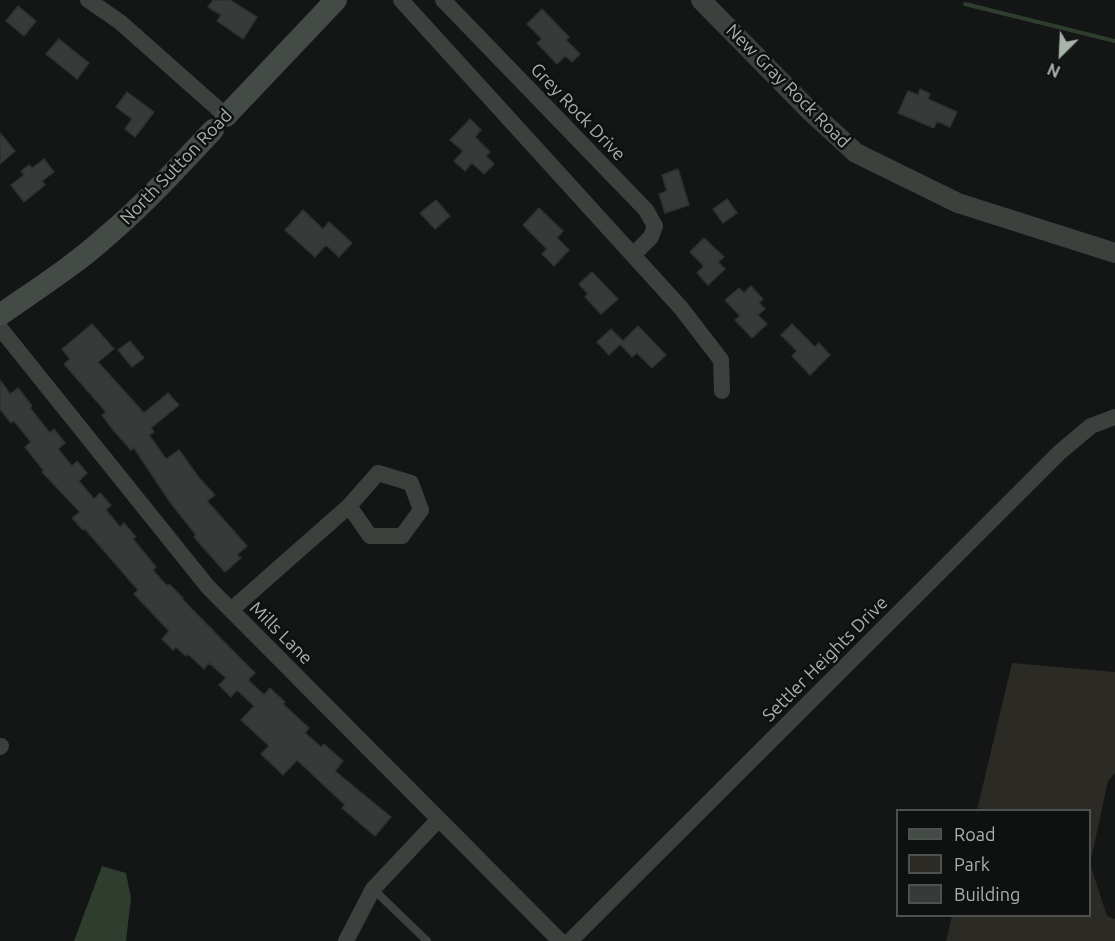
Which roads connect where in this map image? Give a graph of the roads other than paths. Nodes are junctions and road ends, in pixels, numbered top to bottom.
1 (88, 0) edge
2 (336, 0) edge
3 (401, 0) edge
4 (442, 0) edge
5 (701, 0) edge
6 (219, 123) junction
7 (1115, 253) edge
8 (633, 255) junction
9 (0, 315) edge
10 (0, 328) edge
11 (722, 391) dead end
12 (1115, 417) edge
13 (349, 506) junction
14 (231, 610) junction
15 (439, 819) junction
16 (373, 889) junction
17 (346, 941) edge
18 (427, 941) edge
19 (560, 941) edge
20 (570, 941) edge

1 - 6 street
2 - 6 main road, North Sutton Road
3 - 8 street
4 - 8 street, Grey Rock Drive
5 - 7 street, New Gray Rock Road
6 - 9 main road, North Sutton Road
8 - 11 street
10 - 14 street, Mills Lane
12 - 20 street, Settler Heights Drive
13 - 13 street
13 - 14 street
14 - 15 street, Mills Lane
15 - 16 street
15 - 19 street, Mills Lane
16 - 17 street
16 - 18 lane

